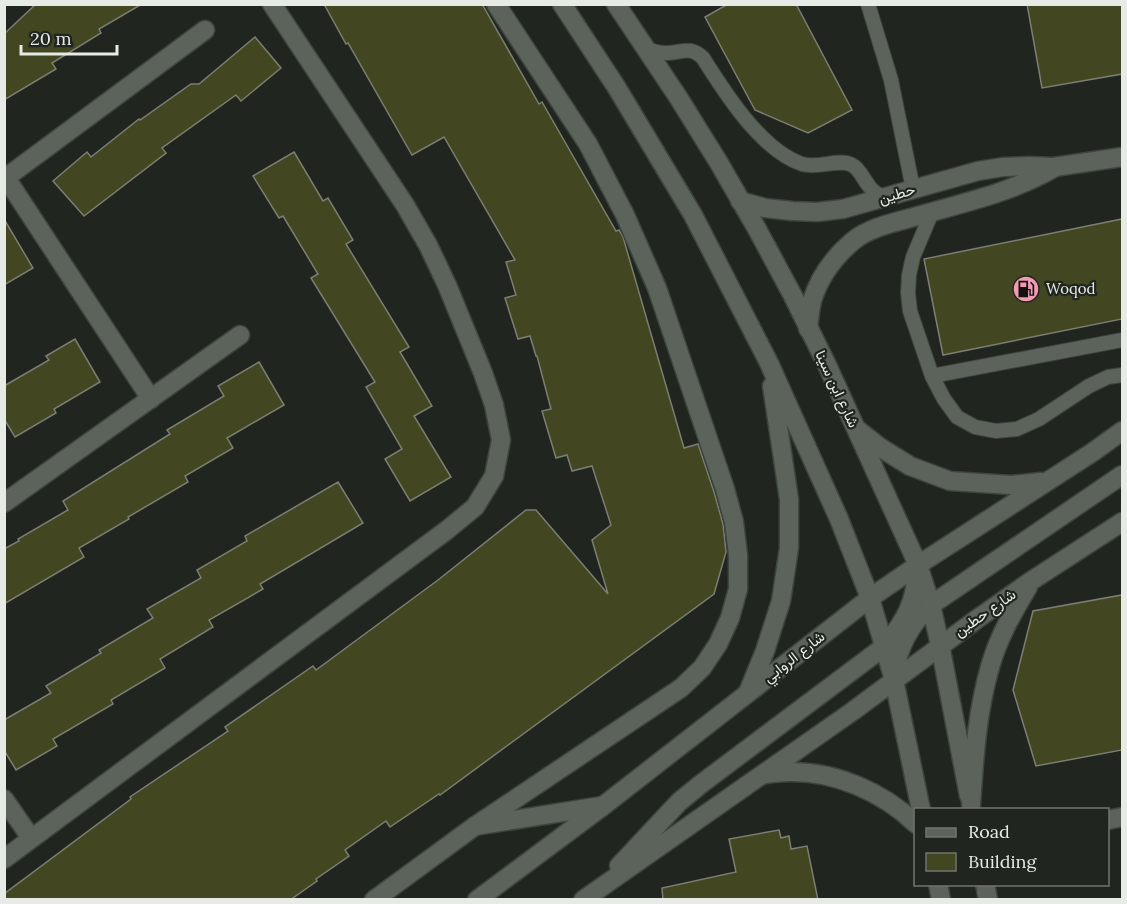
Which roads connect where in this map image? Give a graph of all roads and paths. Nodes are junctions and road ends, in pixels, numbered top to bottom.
1 (272, 4) edge
2 (496, 4) edge
3 (562, 4) edge
4 (616, 4) edge
5 (868, 4) edge
6 (205, 30) dead end
7 (646, 49) junction
8 (1122, 157) edge
9 (1054, 167) junction
10 (5, 178) edge
11 (913, 189) junction
12 (883, 198) junction
13 (740, 201) junction
14 (932, 212) junction
15 (808, 328) junction
16 (240, 335) dead end
17 (1122, 340) edge
18 (769, 363) junction
19 (1122, 375) edge
20 (932, 376) junction
21 (151, 399) junction
22 (854, 427) junction
23 (1122, 431) edge
24 (1122, 475) edge
25 (1045, 482) junction
26 (4, 503) edge
27 (1122, 522) edge
28 (918, 565) junction
29 (1031, 581) junction
30 (870, 598) junction
31 (931, 605) junction
32 (940, 645) junction
33 (885, 646) junction
34 (894, 680) junction
35 (748, 693) junction
36 (764, 774) junction
37 (4, 799) edge
38 (603, 806) junction
39 (921, 808) edge
40 (971, 808) edge
41 (914, 823) edge
42 (475, 826) junction
43 (31, 838) junction
44 (4, 859) edge
45 (588, 896) edge
46 (374, 900) edge
47 (477, 900) edge

1 - 43 street
2 - 42 street
3 - 18 street
4 - 7 street, شارع ابن سينا
5 - 11 lane
6 - 10 street
7 - 12 lane
7 - 13 street, شارع ابن سينا
8 - 9 street, حطين
9 - 11 street, حطين
9 - 14 street, حطين
10 - 21 street
11 - 12 street, حطين
12 - 13 street, حطين
13 - 15 street, شارع ابن سينا
14 - 15 street, حطين
14 - 20 lane
15 - 22 street, شارع ابن سينا
16 - 21 street
17 - 20 lane
18 - 30 street
18 - 35 street
19 - 20 lane
21 - 26 street
22 - 25 street
22 - 28 street, شارع ابن سينا
23 - 25 street, شارع الروابي
24 - 31 street
25 - 28 street, شارع الروابي
27 - 29 street
28 - 30 street, شارع الروابي
28 - 31 street, شارع ابن سينا
28 - 33 street
29 - 32 street, شارع حطين
29 - 40 street
30 - 33 street
30 - 35 street, شارع الروابي
31 - 32 street, شارع ابن سينا
31 - 34 street
32 - 34 street
32 - 40 street, شارع ابن سينا
33 - 34 street
33 - 45 street
34 - 36 street
34 - 39 street
35 - 38 street, شارع الروابي
36 - 41 street
36 - 45 street
37 - 43 street
38 - 42 street
38 - 47 street, شارع الروابي
42 - 46 street
43 - 44 street

